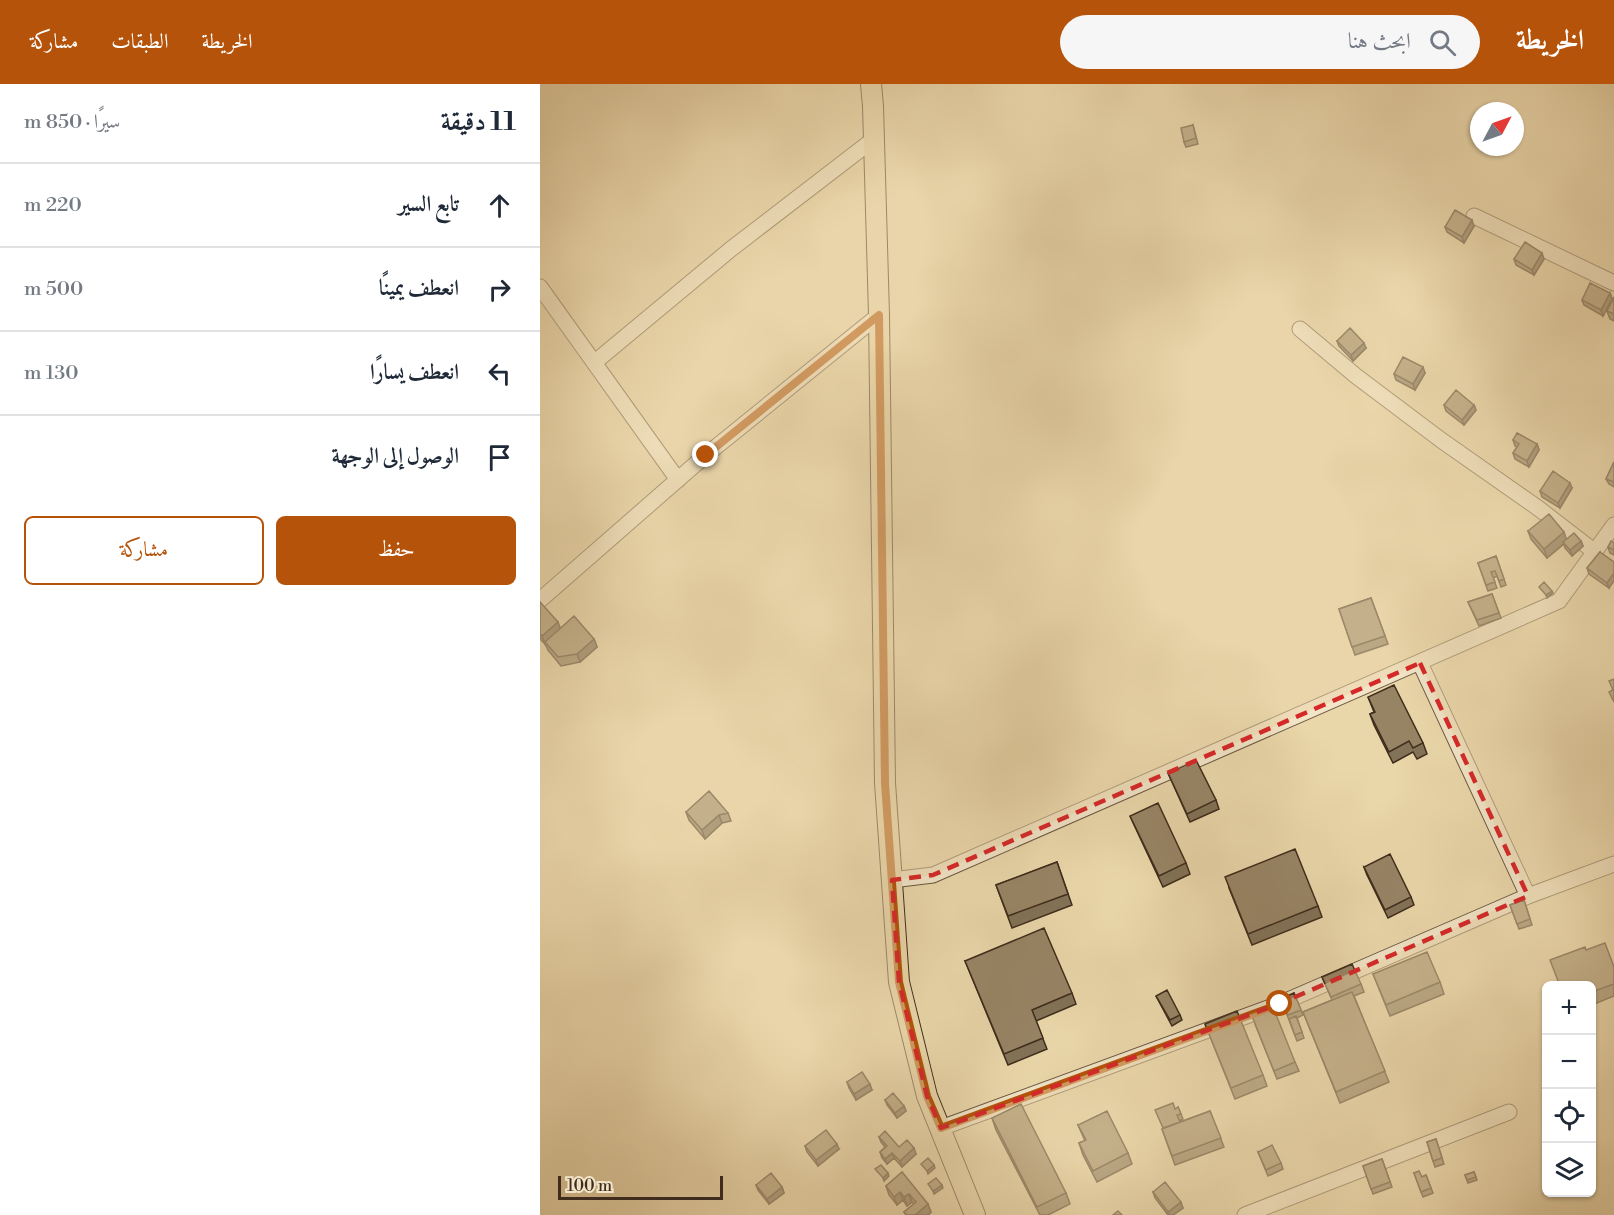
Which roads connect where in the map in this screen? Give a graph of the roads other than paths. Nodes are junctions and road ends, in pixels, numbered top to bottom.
1 (871, 84) edge
2 (874, 139) junction
3 (1474, 216) dead end
4 (1614, 283) edge
5 (540, 287) edge
6 (879, 315) junction
7 (1300, 329) dead end
8 (595, 362) junction
9 (678, 480) junction
10 (1614, 525) edge
11 (1595, 552) junction
12 (540, 600) edge
13 (1420, 663) junction
14 (1614, 864) edge
15 (892, 880) junction
16 (1528, 896) junction
17 (1509, 1112) dead end
18 (941, 1128) junction
19 (975, 1215) edge
20 (1245, 1215) edge

1 - 2 main road
2 - 6 main road
2 - 8 street
3 - 4 street
5 - 8 street
6 - 9 street
6 - 15 main road
7 - 11 street
8 - 9 street
9 - 12 street
10 - 11 street
11 - 13 street
13 - 15 street
13 - 16 street
14 - 16 street
15 - 18 main road
16 - 18 street
17 - 20 street
18 - 19 main road

